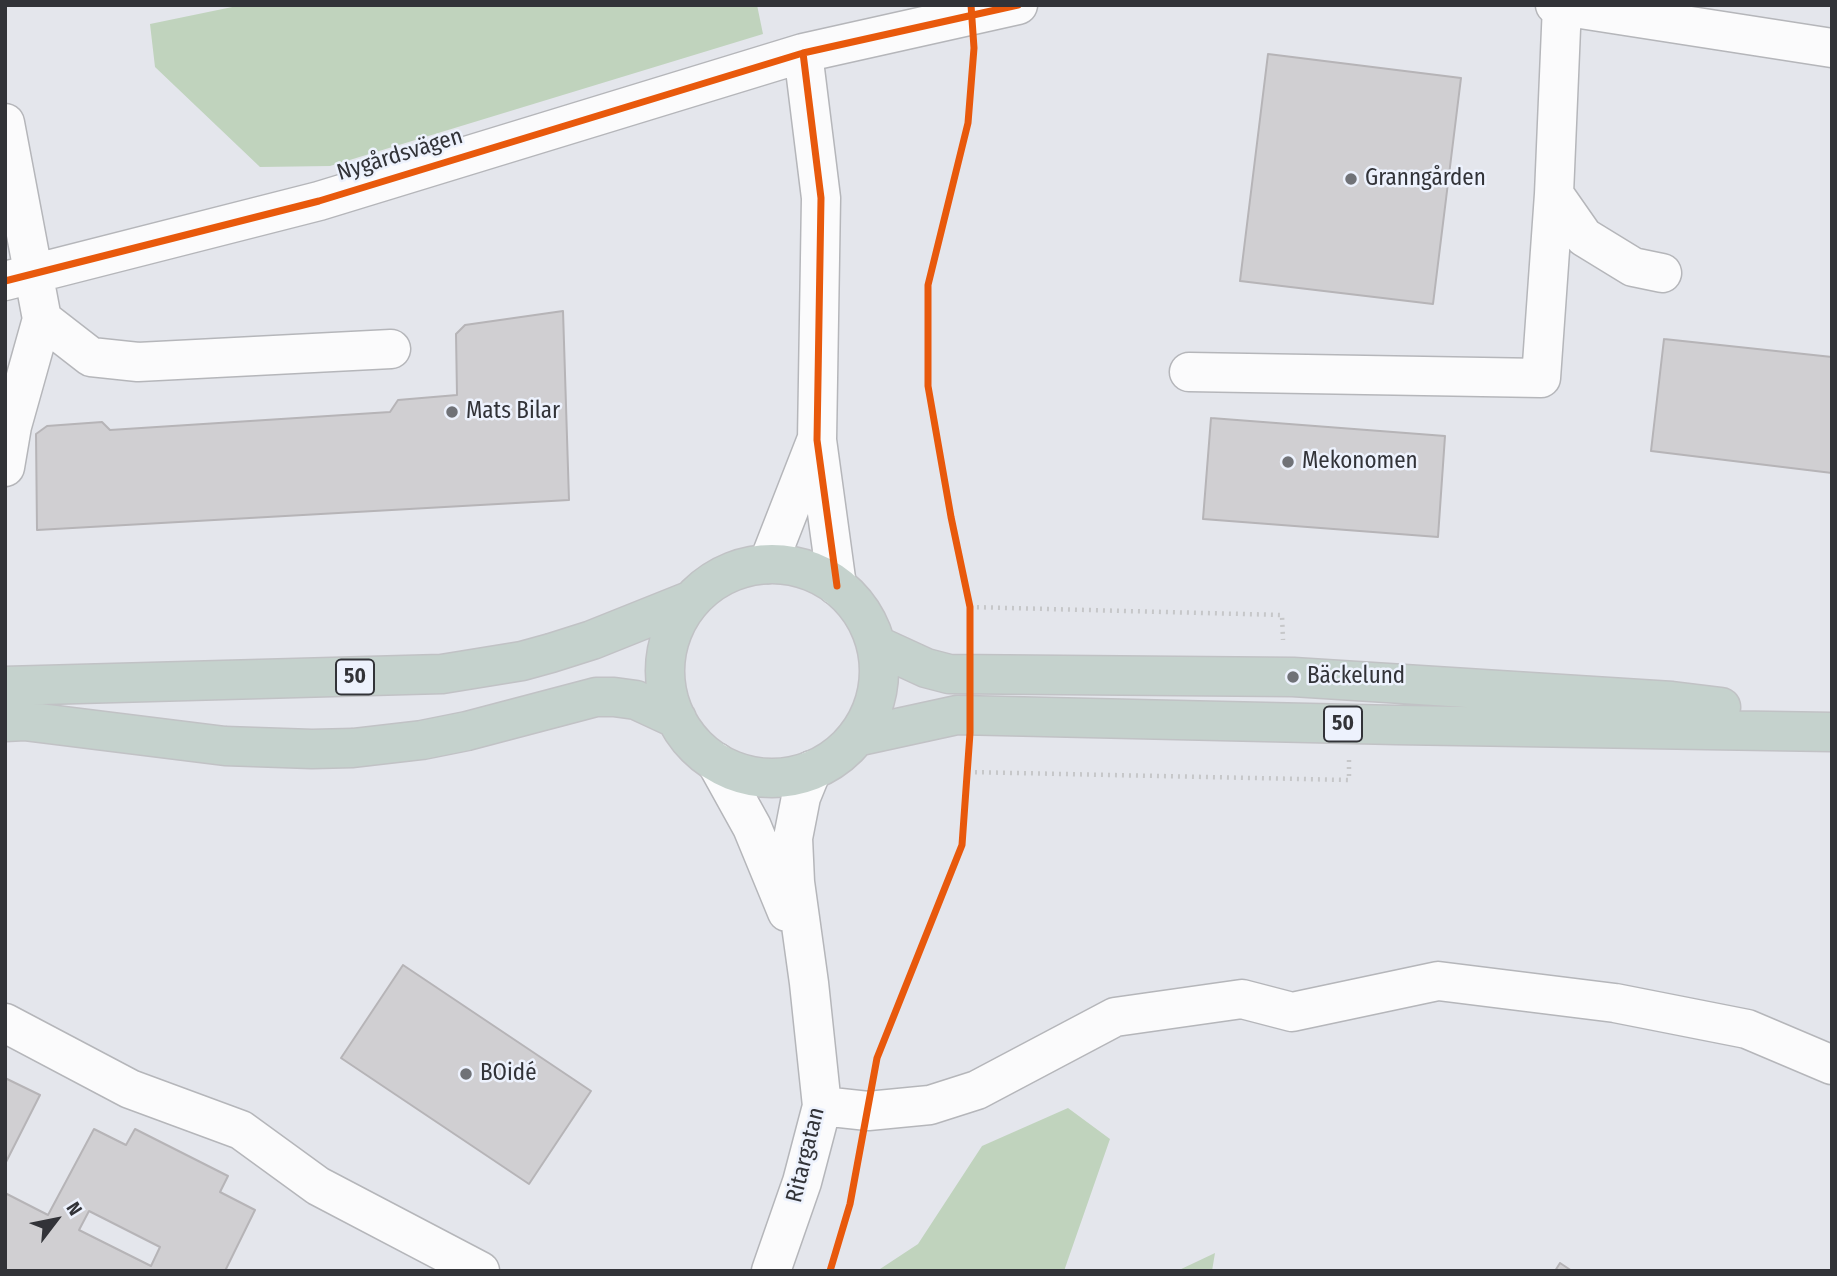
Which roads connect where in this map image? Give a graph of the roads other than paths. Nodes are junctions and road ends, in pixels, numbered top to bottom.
1 (1018, 5) edge
2 (1555, 5) edge
3 (1562, 6) edge
4 (1832, 48) edge
5 (803, 53) junction
6 (5, 123) edge
7 (1554, 194) junction
8 (1662, 273) dead end
9 (19, 277) edge
10 (42, 319) junction
11 (391, 349) dead end
12 (1189, 372) dead end
13 (16, 375) edge
14 (817, 440) junction
15 (5, 467) edge
16 (768, 564) junction
17 (837, 586) junction
18 (692, 600) junction
19 (876, 645) junction
20 (5, 686) edge
21 (677, 719) junction
22 (1832, 720) edge
23 (5, 722) edge
24 (1832, 732) edge
25 (856, 737) junction
26 (716, 762) junction
27 (812, 770) junction
28 (803, 953) junction
29 (5, 1023) edge
30 (1832, 1065) edge
31 (822, 1106) junction
32 (479, 1270) edge
33 (771, 1271) edge

1 - 5 street, Nygårdsvägen
2 - 3 street
3 - 4 street
3 - 7 street
5 - 9 street, Nygårdsvägen
5 - 14 street
6 - 9 street
7 - 8 street
7 - 12 street
9 - 10 street
10 - 11 street
10 - 13 street
13 - 15 street
14 - 16 street
14 - 17 street
16 - 17 highway
16 - 18 highway
17 - 19 highway
18 - 20 highway, 50
18 - 21 highway
19 - 22 highway, 50
19 - 25 highway
21 - 23 highway
21 - 26 highway
24 - 25 highway, 50
25 - 27 highway
26 - 27 highway
26 - 28 street, Ritargatan
27 - 28 street, Ritargatan
28 - 31 street, Ritargatan
29 - 32 street
30 - 31 street
31 - 33 street, Ritargatan

